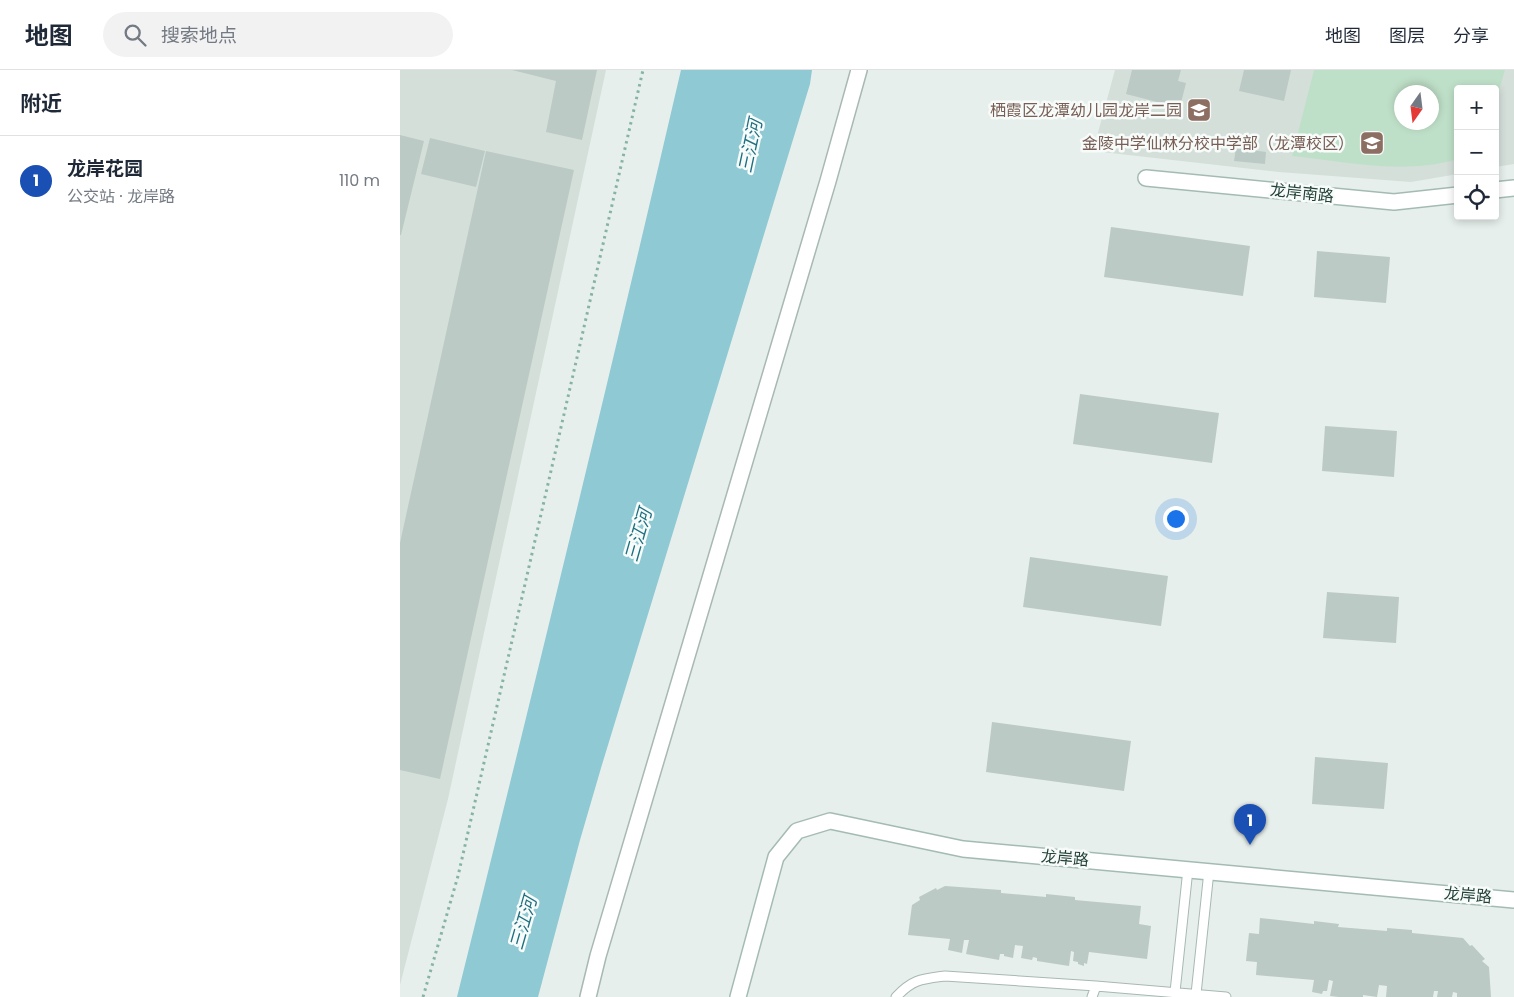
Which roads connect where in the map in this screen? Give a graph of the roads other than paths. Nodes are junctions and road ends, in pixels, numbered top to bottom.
1 (859, 70) edge
2 (1146, 178) dead end
3 (1514, 188) edge
4 (1499, 190) edge
5 (1454, 195) edge
6 (1188, 870) junction
7 (1209, 871) junction
8 (1514, 900) edge
9 (1096, 986) junction
10 (1175, 992) junction
11 (1196, 994) junction
12 (588, 997) edge
13 (738, 997) edge
14 (896, 997) edge
15 (1092, 997) edge
16 (1226, 997) edge

1 - 12 street
2 - 5 street, 龙岸南路
3 - 4 street
6 - 7 street, 龙岸路
6 - 10 lane
6 - 13 street, 龙岸路
7 - 8 street, 龙岸路
7 - 11 lane
9 - 10 lane
9 - 14 lane
9 - 15 lane
10 - 11 lane
11 - 16 lane

